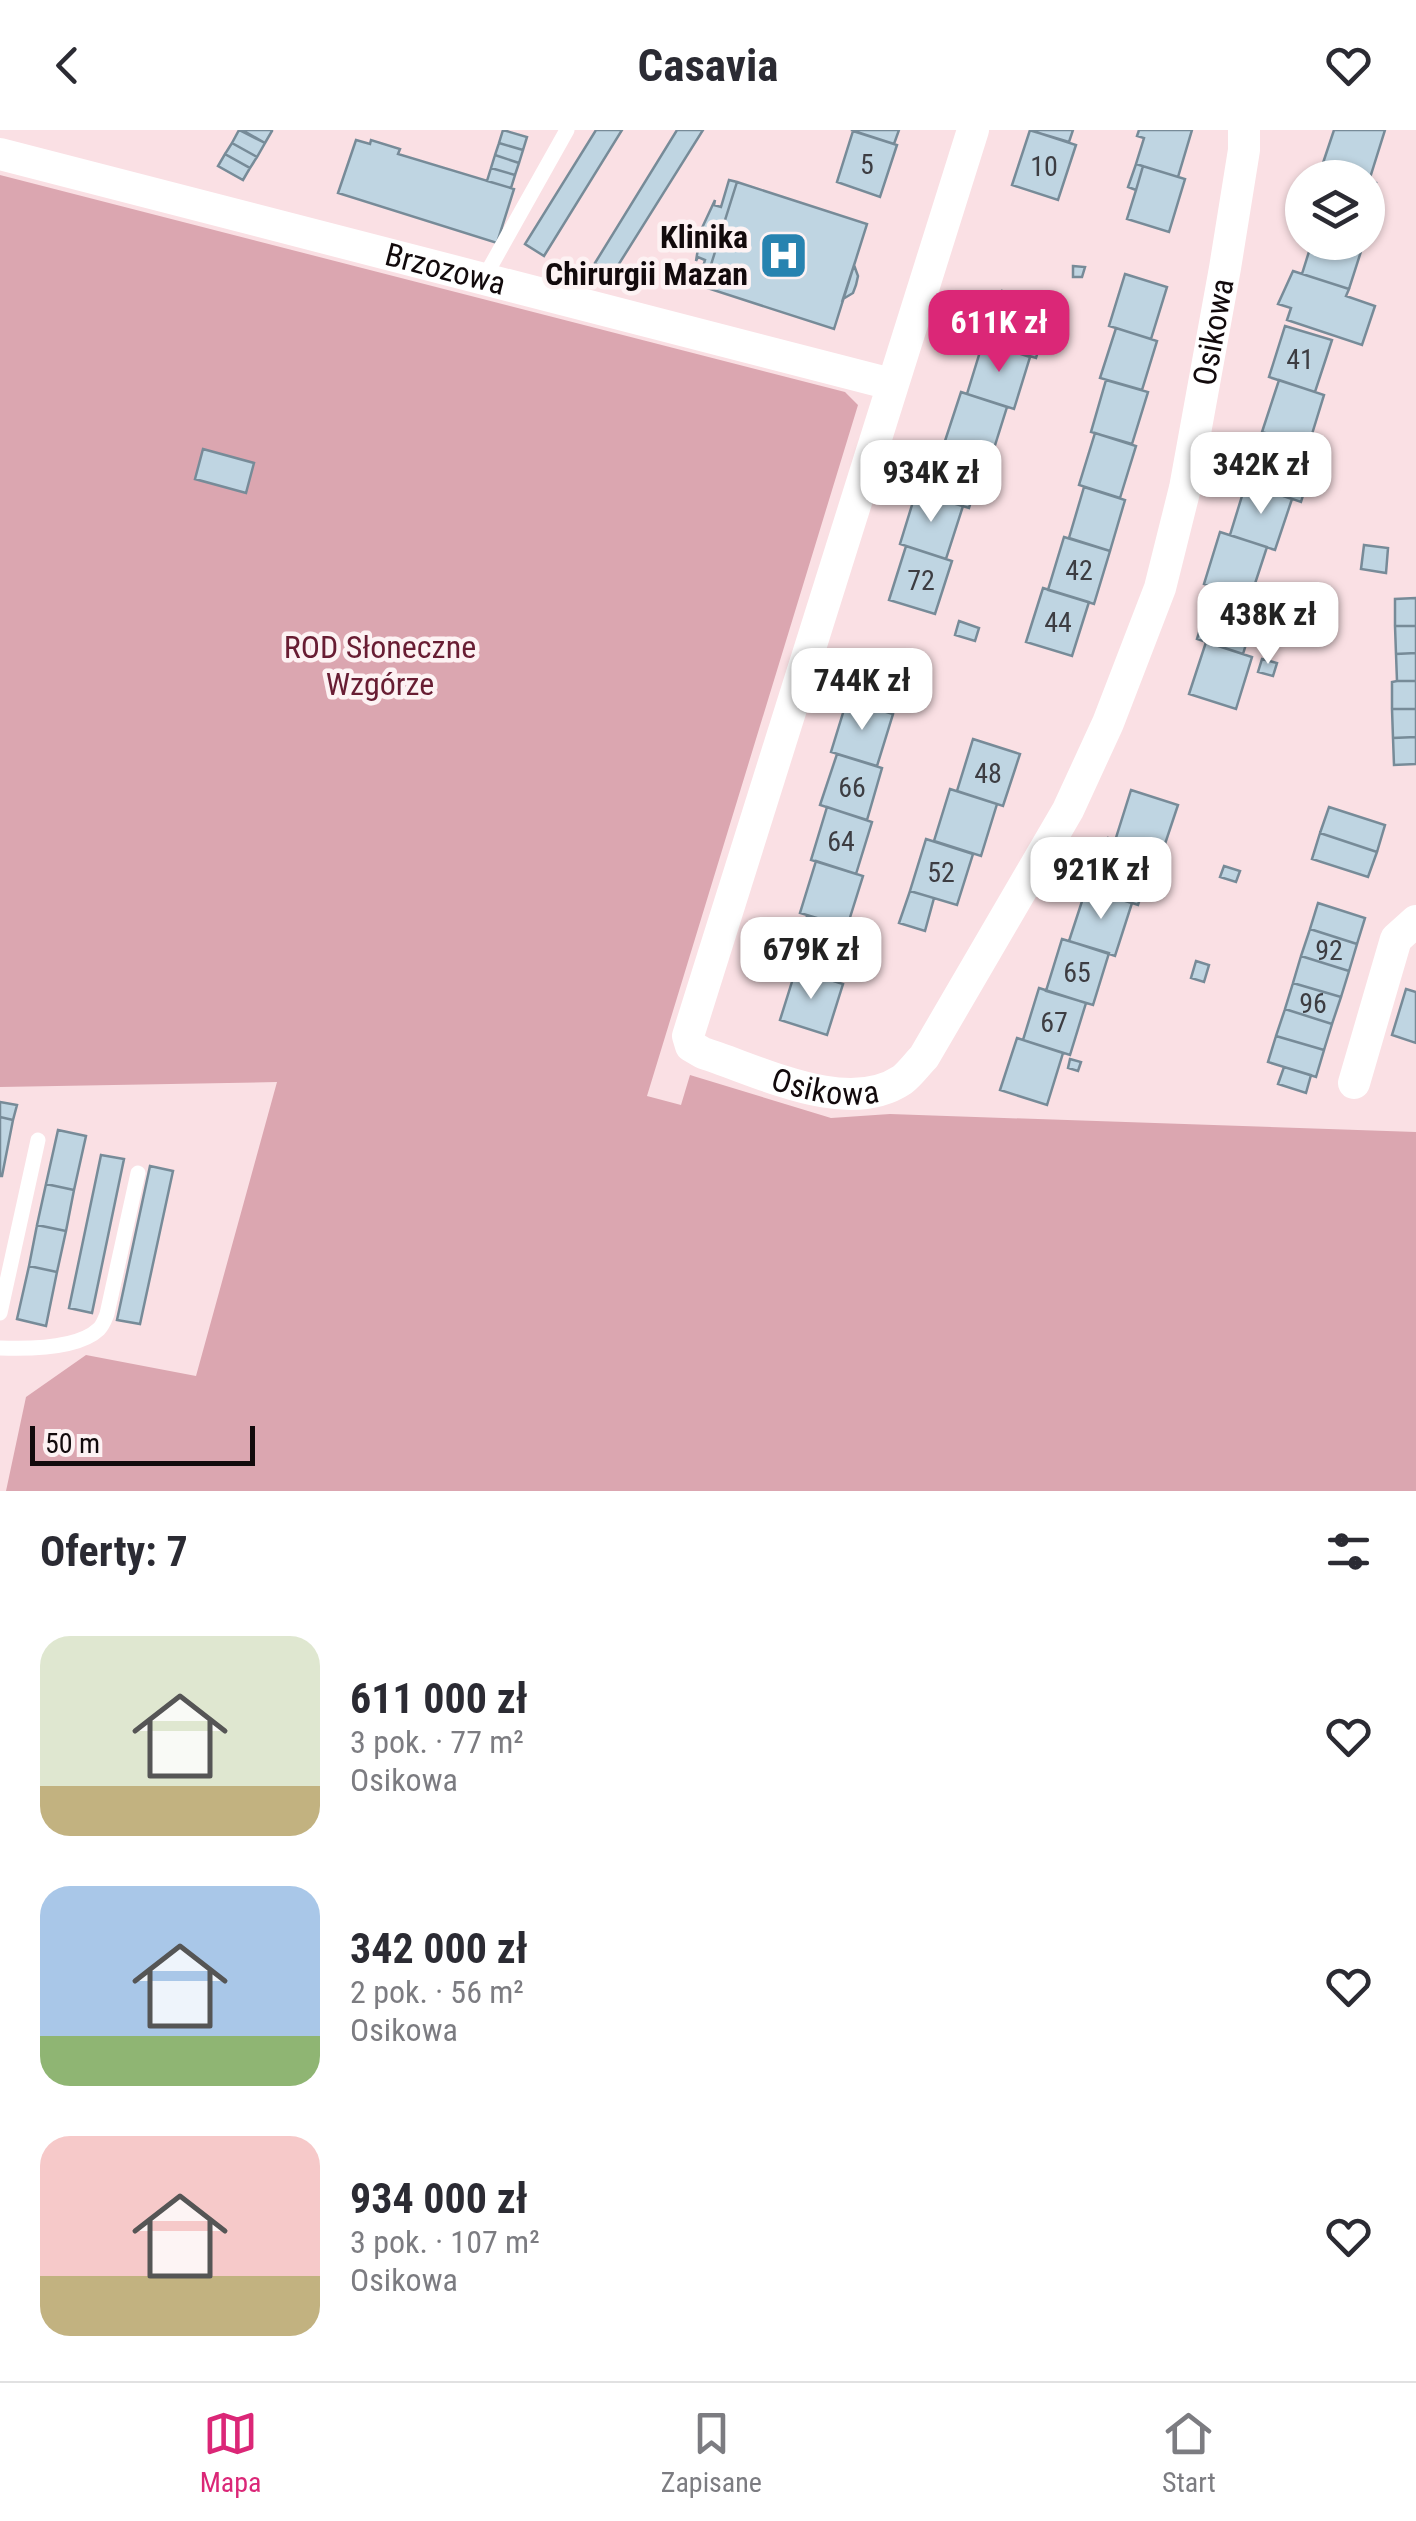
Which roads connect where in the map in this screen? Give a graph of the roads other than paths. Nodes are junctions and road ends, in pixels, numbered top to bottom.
1 (567, 130) edge
2 (973, 130) edge
3 (1244, 130) edge
4 (0, 154) edge
5 (484, 278) junction
6 (891, 384) junction
7 (1416, 922) edge
8 (1354, 1083) dead end
9 (38, 1140) dead end
10 (138, 1173) dead end
11 (0, 1314) edge
12 (0, 1348) edge

1 - 5 lane
2 - 6 street, Osikowa
3 - 6 street, Osikowa
4 - 5 street, Brzozowa
5 - 6 street, Brzozowa
7 - 8 street
9 - 11 lane
10 - 12 lane

